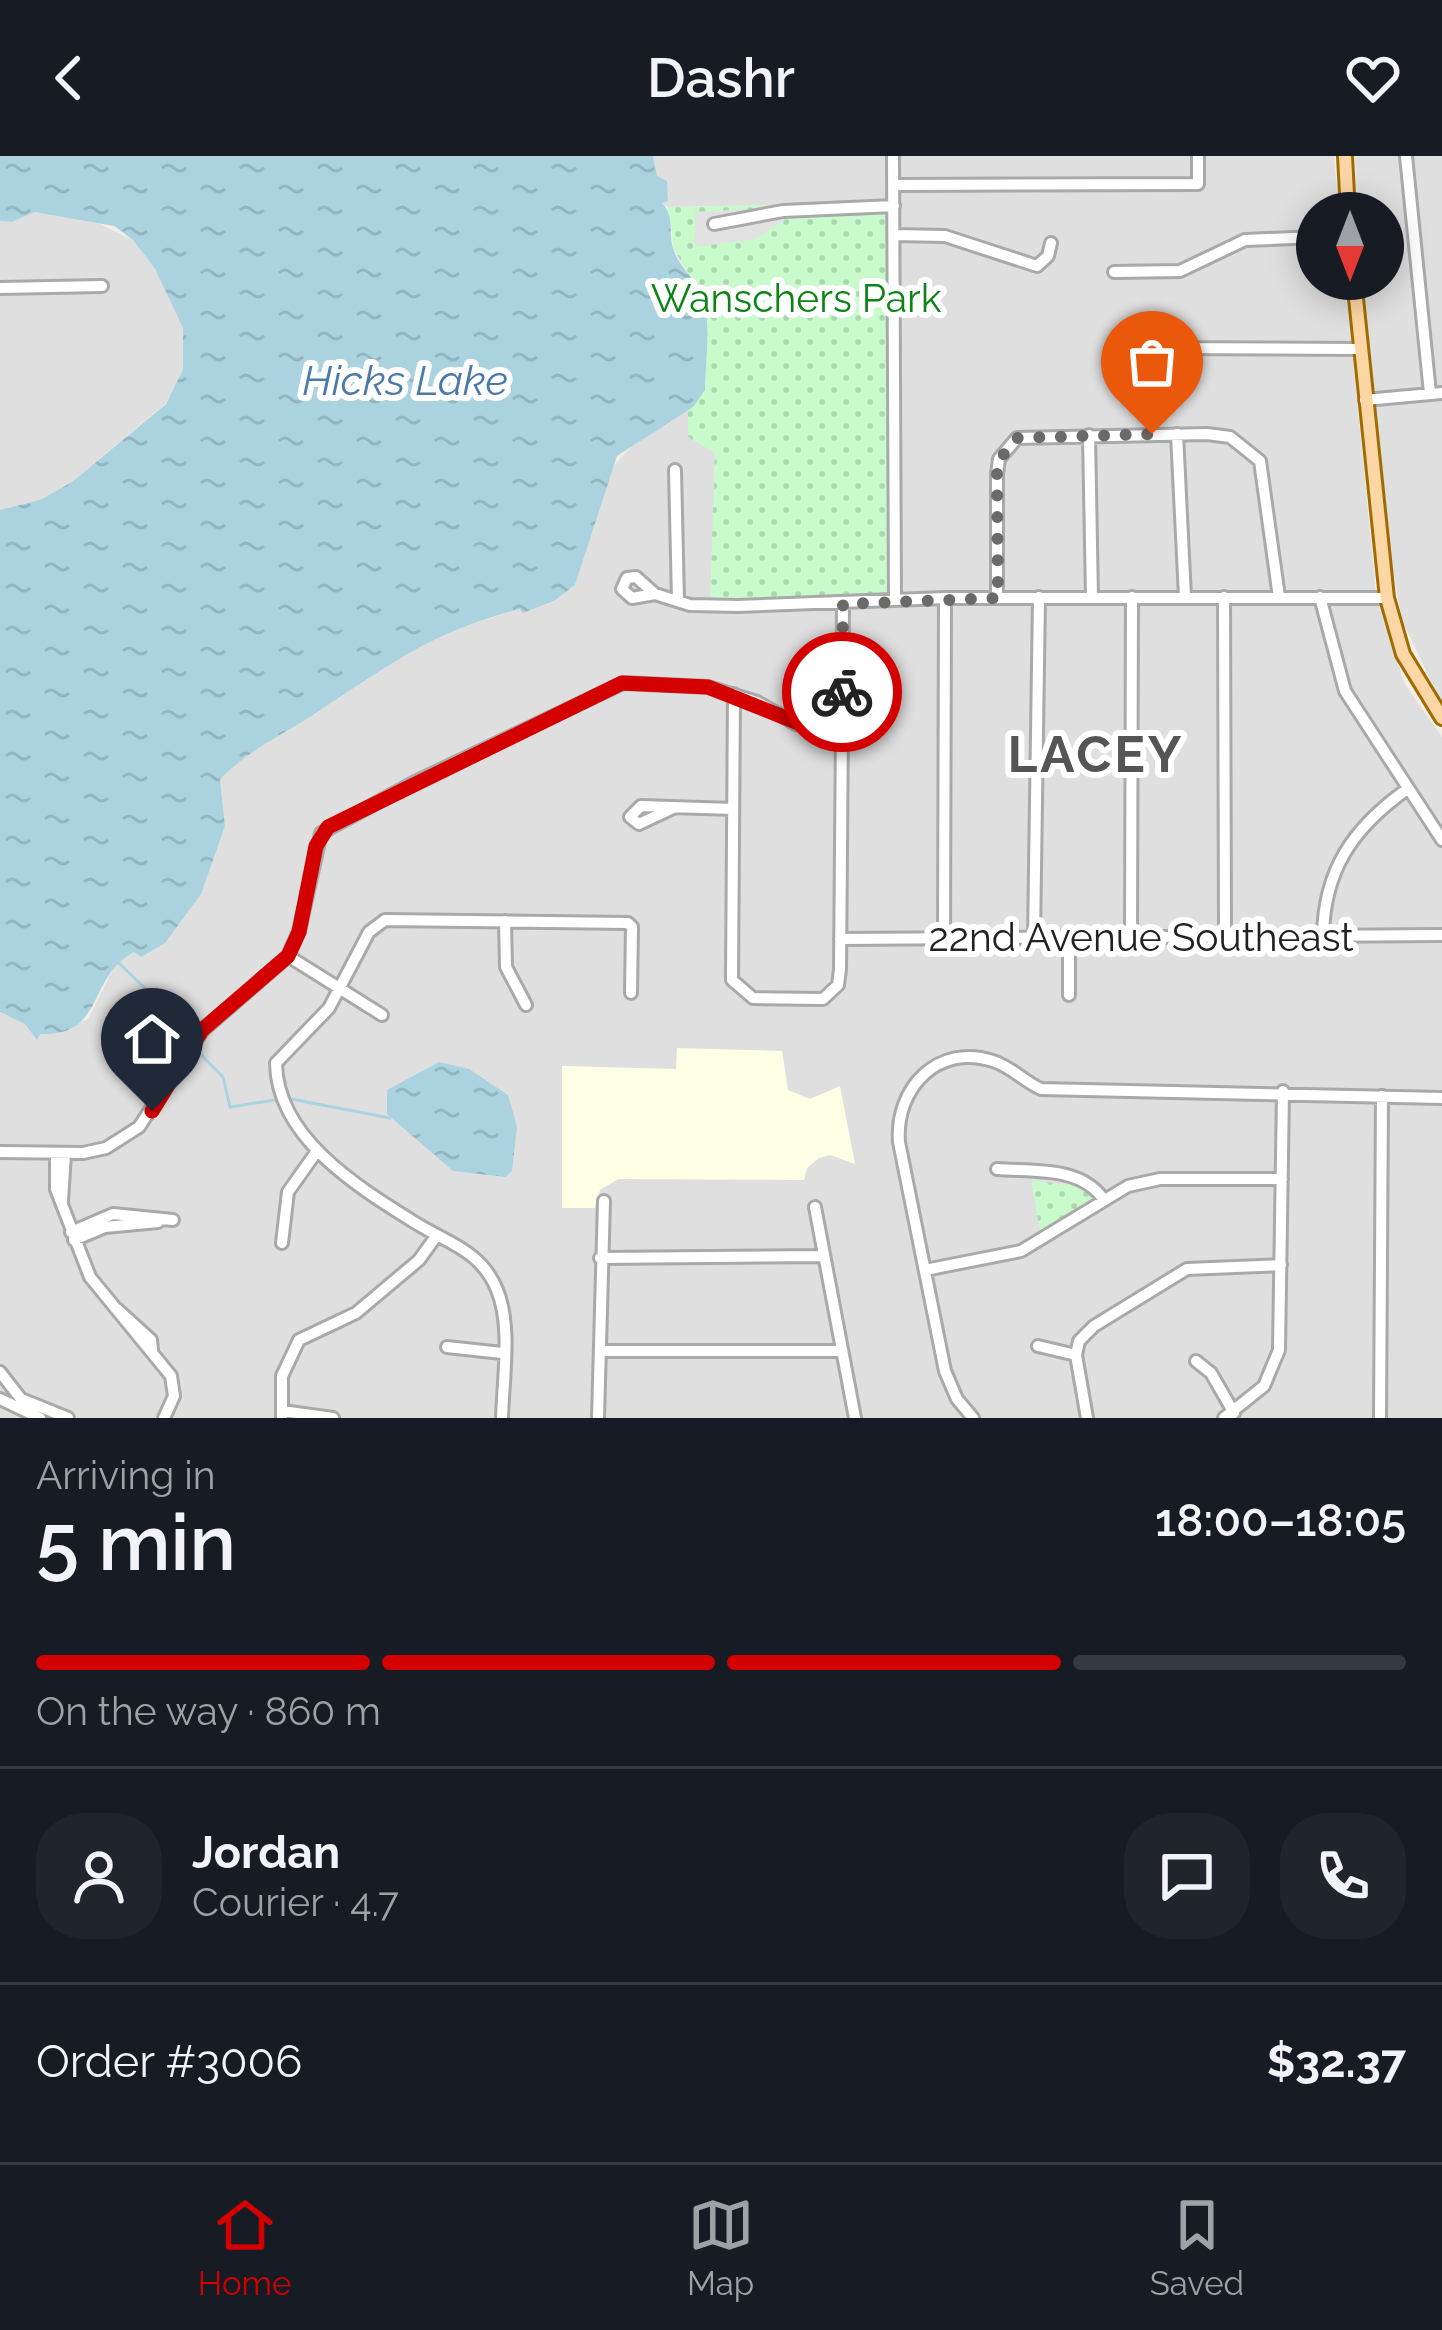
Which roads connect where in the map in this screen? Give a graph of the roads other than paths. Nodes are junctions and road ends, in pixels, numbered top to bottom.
1 (893, 156) edge
2 (1198, 156) edge
3 (1345, 156) edge
4 (1406, 156) edge
5 (895, 185) junction
6 (1347, 192) edge
7 (894, 206) junction
8 (714, 224) dead end
9 (895, 235) junction
10 (1296, 238) edge
11 (1051, 243) dead end
12 (1114, 272) dead end
13 (102, 286) dead end
14 (0, 288) edge
15 (1356, 300) edge
16 (1154, 348) dead end
17 (1361, 349) junction
18 (1436, 393) edge
19 (1366, 400) junction
20 (1089, 434) junction
21 (1177, 434) junction
22 (675, 470) dead end
23 (655, 594) dead end
24 (1132, 597) junction
25 (1185, 597) junction
26 (1224, 597) junction
27 (1280, 597) junction
28 (1320, 597) junction
29 (945, 598) junction
30 (998, 598) junction
31 (1039, 598) junction
32 (1092, 598) junction
33 (1387, 598) junction
34 (678, 600) junction
35 (895, 601) junction
36 (843, 604) junction
37 (734, 694) junction
38 (1442, 718) edge
39 (842, 732) junction
40 (1406, 790) junction
41 (673, 808) dead end
42 (733, 809) junction
43 (1442, 840) edge
44 (505, 921) junction
45 (1442, 935) edge
46 (1323, 936) junction
47 (1225, 937) junction
48 (944, 938) junction
49 (1034, 938) junction
50 (1069, 938) junction
51 (1131, 938) junction
52 (840, 939) junction
53 (288, 956) junction
54 (341, 992) junction
55 (631, 993) dead end
56 (1069, 995) dead end
57 (526, 1005) dead end
58 (382, 1015) dead end
59 (1283, 1091) junction
60 (1382, 1096) junction
61 (1442, 1099) edge
62 (317, 1150) junction
63 (0, 1152) edge
64 (60, 1154) junction
65 (998, 1168) dead end
66 (1282, 1179) junction
67 (1104, 1200) junction
68 (604, 1201) dead end
69 (814, 1207) dead end
70 (437, 1235) junction
71 (72, 1236) junction
72 (282, 1243) dead end
73 (823, 1256) junction
74 (600, 1258) junction
75 (1281, 1265) junction
76 (925, 1270) junction
77 (1037, 1346) dead end
78 (447, 1348) dead end
79 (600, 1351) junction
80 (842, 1352) junction
81 (502, 1353) junction
82 (1076, 1355) junction
83 (1196, 1361) dead end
84 (0, 1372) edge
85 (0, 1399) edge
86 (282, 1415) edge
87 (1229, 1415) edge
88 (40, 1418) edge
89 (68, 1418) edge
90 (164, 1418) edge
91 (333, 1418) edge
92 (502, 1418) edge
93 (598, 1418) edge
94 (854, 1418) edge
95 (973, 1418) edge
96 (1087, 1418) edge
97 (1380, 1418) edge

1 - 5 street
2 - 5 street
3 - 6 main road
4 - 18 street
5 - 7 street
7 - 8 street
7 - 9 street
9 - 11 street
9 - 35 street
10 - 12 street
13 - 14 street
15 - 17 main road
16 - 17 street
17 - 19 main road
18 - 19 street
19 - 33 main road
20 - 21 street
20 - 30 street
20 - 32 street
21 - 25 street
21 - 27 street
22 - 34 street
23 - 34 street
24 - 25 street
24 - 32 street
24 - 51 street
25 - 26 street
26 - 27 street
26 - 47 street
27 - 28 street
28 - 33 street
28 - 40 street
29 - 30 street
29 - 35 street
29 - 48 street
30 - 31 street
31 - 32 street
31 - 49 street
33 - 38 main road
34 - 36 street
35 - 36 street
36 - 39 street
37 - 39 street
37 - 42 street
37 - 53 street
39 - 52 street
40 - 43 street
40 - 46 street
41 - 42 street
42 - 52 street
44 - 54 street
44 - 55 street
44 - 57 street
45 - 46 street, 22nd Avenue Southeast
46 - 47 street, 22nd Avenue Southeast
47 - 51 street, 22nd Avenue Southeast
48 - 49 street, 22nd Avenue Southeast
48 - 52 street, 22nd Avenue Southeast
49 - 50 street, 22nd Avenue Southeast
50 - 51 street, 22nd Avenue Southeast
50 - 56 street
53 - 54 street
53 - 64 street
54 - 58 street
54 - 62 street
59 - 60 street
59 - 66 street
59 - 76 street
60 - 61 street
60 - 97 street
62 - 70 street
62 - 72 street
63 - 64 street
64 - 71 street
65 - 67 street
66 - 67 street
66 - 75 street
67 - 76 street
68 - 74 street
69 - 73 street
70 - 81 street
70 - 86 street
71 - 71 street
71 - 90 street
73 - 74 street
73 - 80 street
74 - 79 street
75 - 82 street
75 - 87 street
76 - 95 street
77 - 82 street
78 - 81 street
79 - 80 street
79 - 93 street
80 - 94 street
81 - 92 street
82 - 96 street
83 - 87 street
84 - 89 street
85 - 88 street
86 - 91 street

